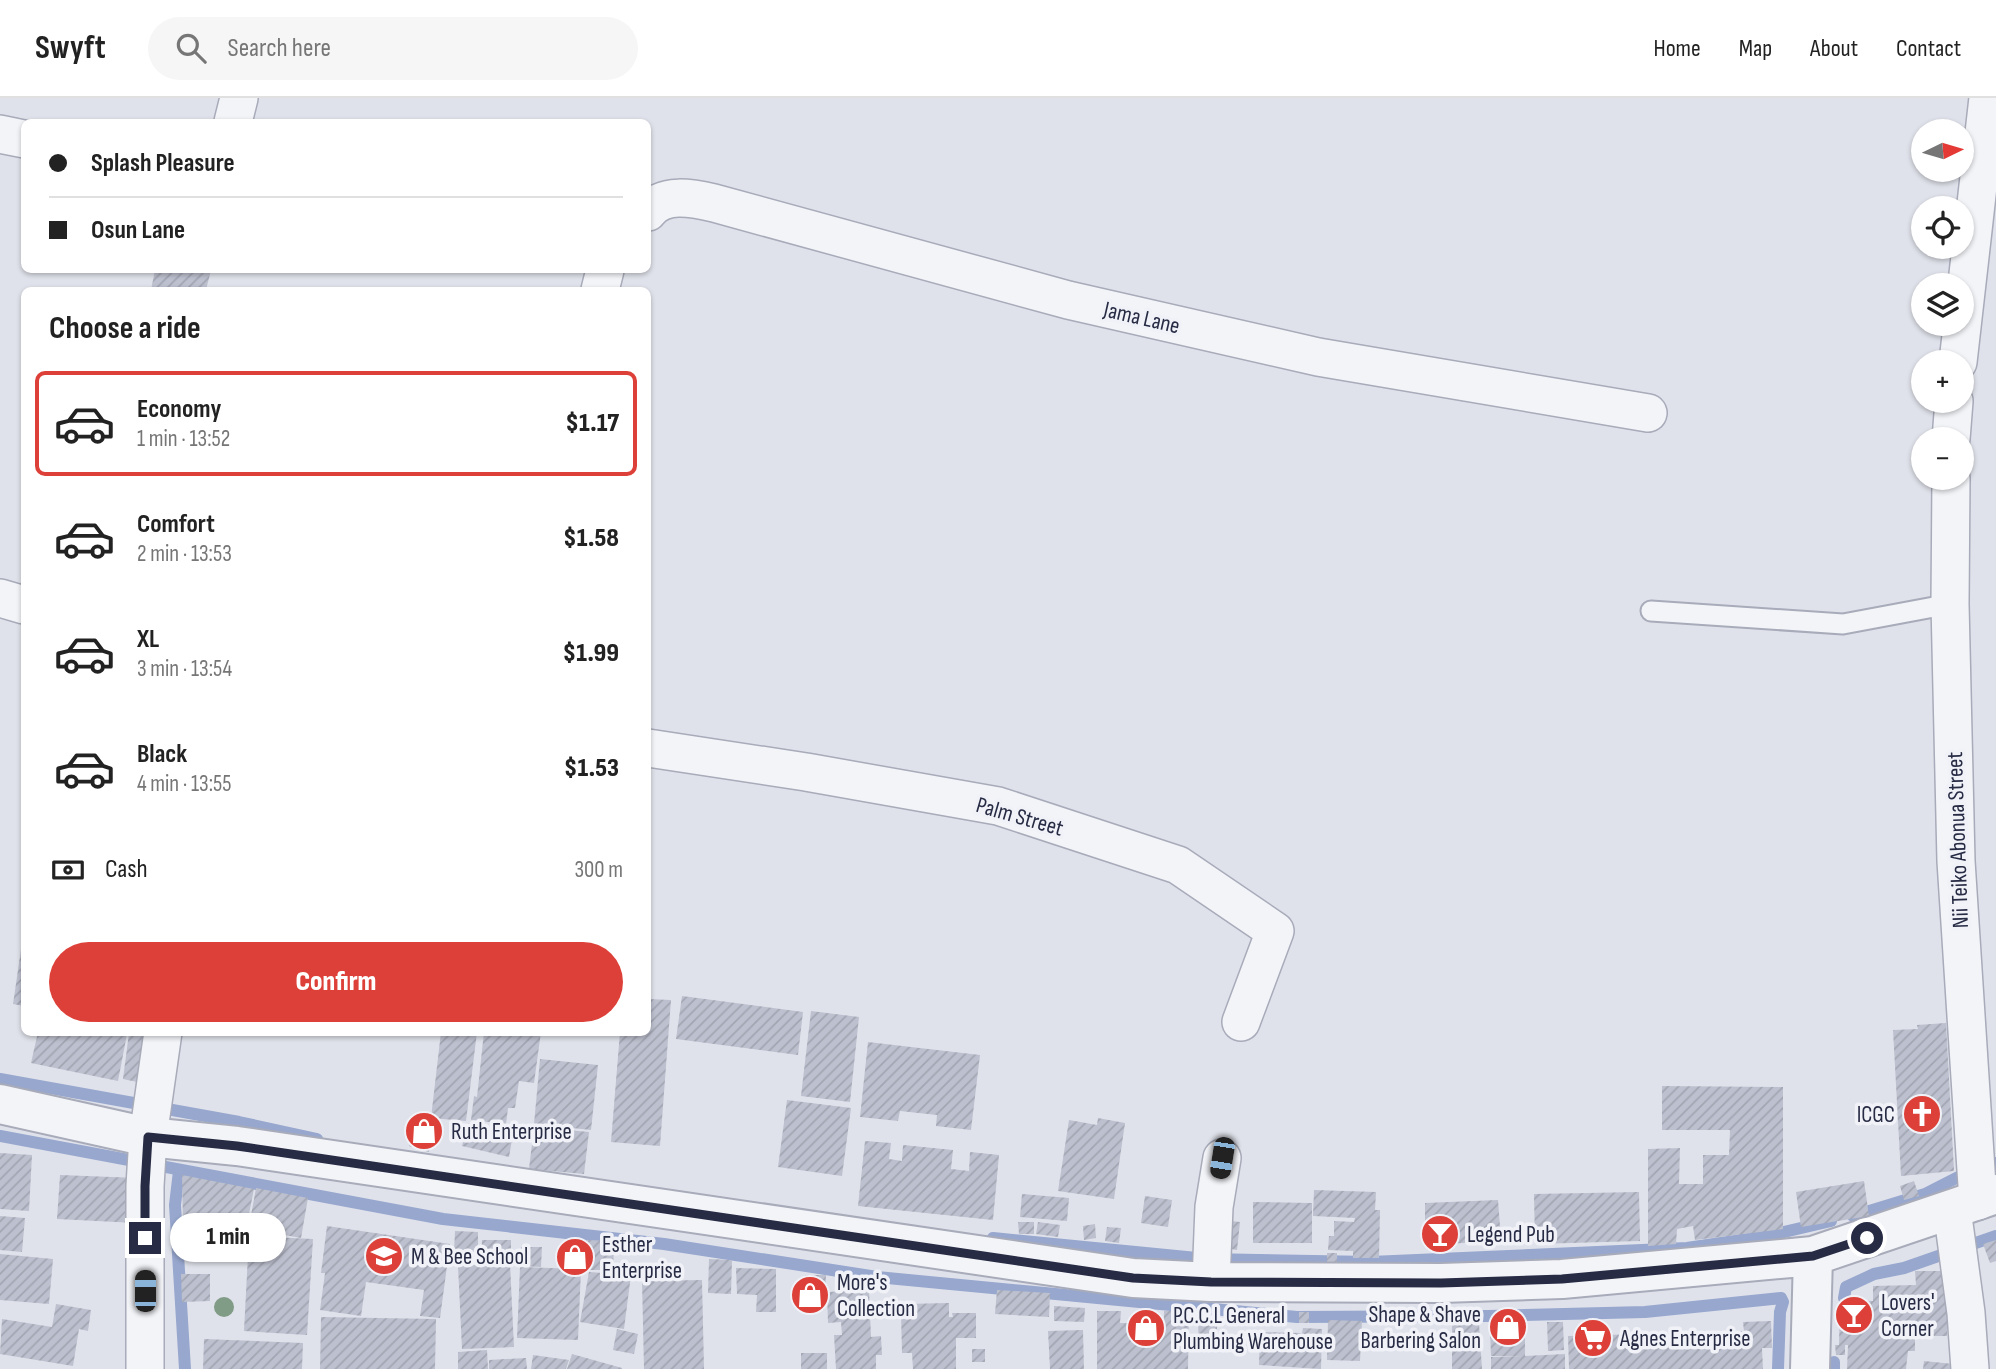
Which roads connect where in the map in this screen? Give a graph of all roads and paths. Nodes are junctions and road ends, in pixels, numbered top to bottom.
1 (239, 98) edge
2 (1988, 98) edge
3 (234, 119) edge
4 (0, 134) edge
5 (21, 138) edge
6 (651, 208) edge
7 (1959, 350) edge
8 (1648, 413) dead end
9 (1951, 490) edge
10 (0, 598) edge
11 (21, 604) edge
12 (1950, 604) junction
13 (1651, 611) dead end
14 (651, 748) edge
15 (1241, 1022) dead end
16 (162, 1036) edge
17 (0, 1104) edge
18 (148, 1137) junction
19 (1222, 1158) dead end
20 (1975, 1201) edge
21 (1813, 1256) junction
22 (1211, 1282) junction
23 (145, 1369) edge
24 (1810, 1369) edge
25 (1970, 1369) edge

1 - 3 street
2 - 7 street
4 - 5 street
6 - 8 street, Jama Lane
9 - 12 street, Nii Teiko Abonua Street
10 - 11 street
12 - 13 lane
12 - 20 street, Nii Teiko Abonua Street
14 - 15 street, Palm Street
16 - 18 street
17 - 18 street
18 - 22 street
18 - 23 street
19 - 22 street
20 - 21 street
20 - 25 street, Nii Teiko Abonua Street
21 - 22 street
21 - 24 street

